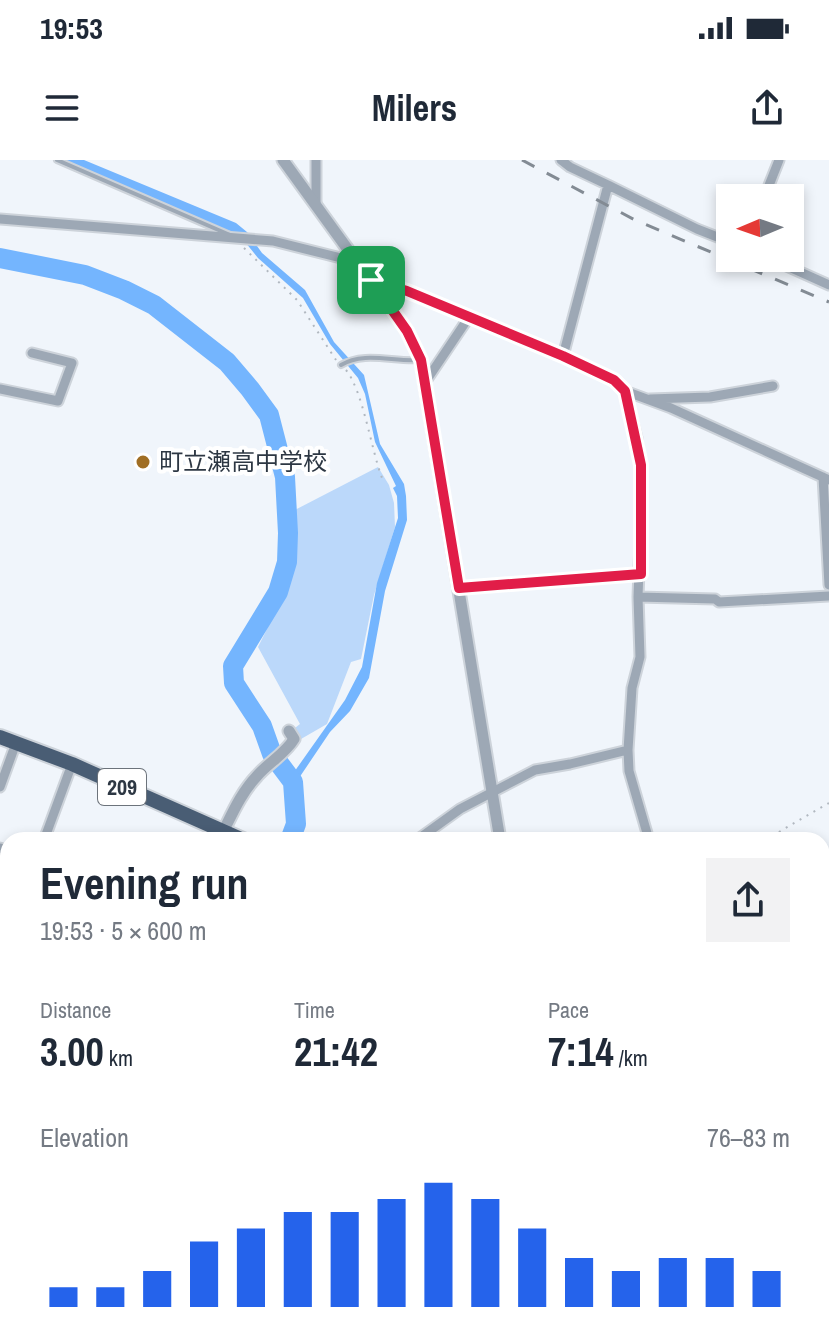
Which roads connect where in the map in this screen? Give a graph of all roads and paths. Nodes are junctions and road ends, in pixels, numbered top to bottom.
1 (57, 160) edge
2 (283, 160) edge
3 (316, 160) edge
4 (561, 160) edge
5 (779, 160) edge
6 (770, 184) edge
7 (608, 185) junction
8 (316, 206) junction
9 (0, 219) edge
10 (716, 236) edge
11 (236, 238) junction
12 (357, 262) junction
13 (800, 272) edge
14 (371, 280) junction
15 (829, 285) edge
16 (469, 317) junction
17 (32, 353) dead end
18 (563, 356) junction
19 (421, 360) junction
20 (341, 365) junction
21 (426, 381) junction
22 (773, 386) dead end
23 (0, 389) edge
24 (625, 391) junction
25 (647, 399) junction
26 (382, 478) dead end
27 (826, 478) edge
28 (641, 574) junction
29 (829, 585) edge
30 (459, 588) junction
31 (829, 596) edge
32 (638, 597) junction
33 (289, 731) dead end
34 (0, 737) edge
35 (16, 743) junction
36 (628, 750) junction
37 (72, 764) junction
38 (0, 787) edge
39 (492, 793) junction
40 (829, 803) edge
41 (47, 832) edge
42 (215, 832) edge
43 (225, 832) edge
44 (428, 832) edge
45 (499, 832) edge
46 (647, 832) edge
47 (779, 832) edge

1 - 11 lane
2 - 8 street
3 - 8 street
4 - 7 street
5 - 6 street
7 - 10 street
7 - 18 street
8 - 12 street
9 - 11 street
11 - 12 street
11 - 20 path
12 - 14 street
13 - 15 street
14 - 16 street
14 - 19 street
16 - 18 street
16 - 21 street
17 - 23 street
18 - 24 street
19 - 20 lane
19 - 21 street
20 - 26 path
21 - 30 street
22 - 25 street
24 - 25 street
24 - 28 street
25 - 27 street
27 - 29 street
28 - 30 street
28 - 32 street
30 - 39 street
31 - 32 street
32 - 36 street
33 - 43 street
34 - 35 highway, 209
35 - 37 highway, 209
35 - 38 street
36 - 39 street
36 - 46 street
37 - 41 street
37 - 42 highway, 209
39 - 44 street
39 - 45 street
40 - 47 path

